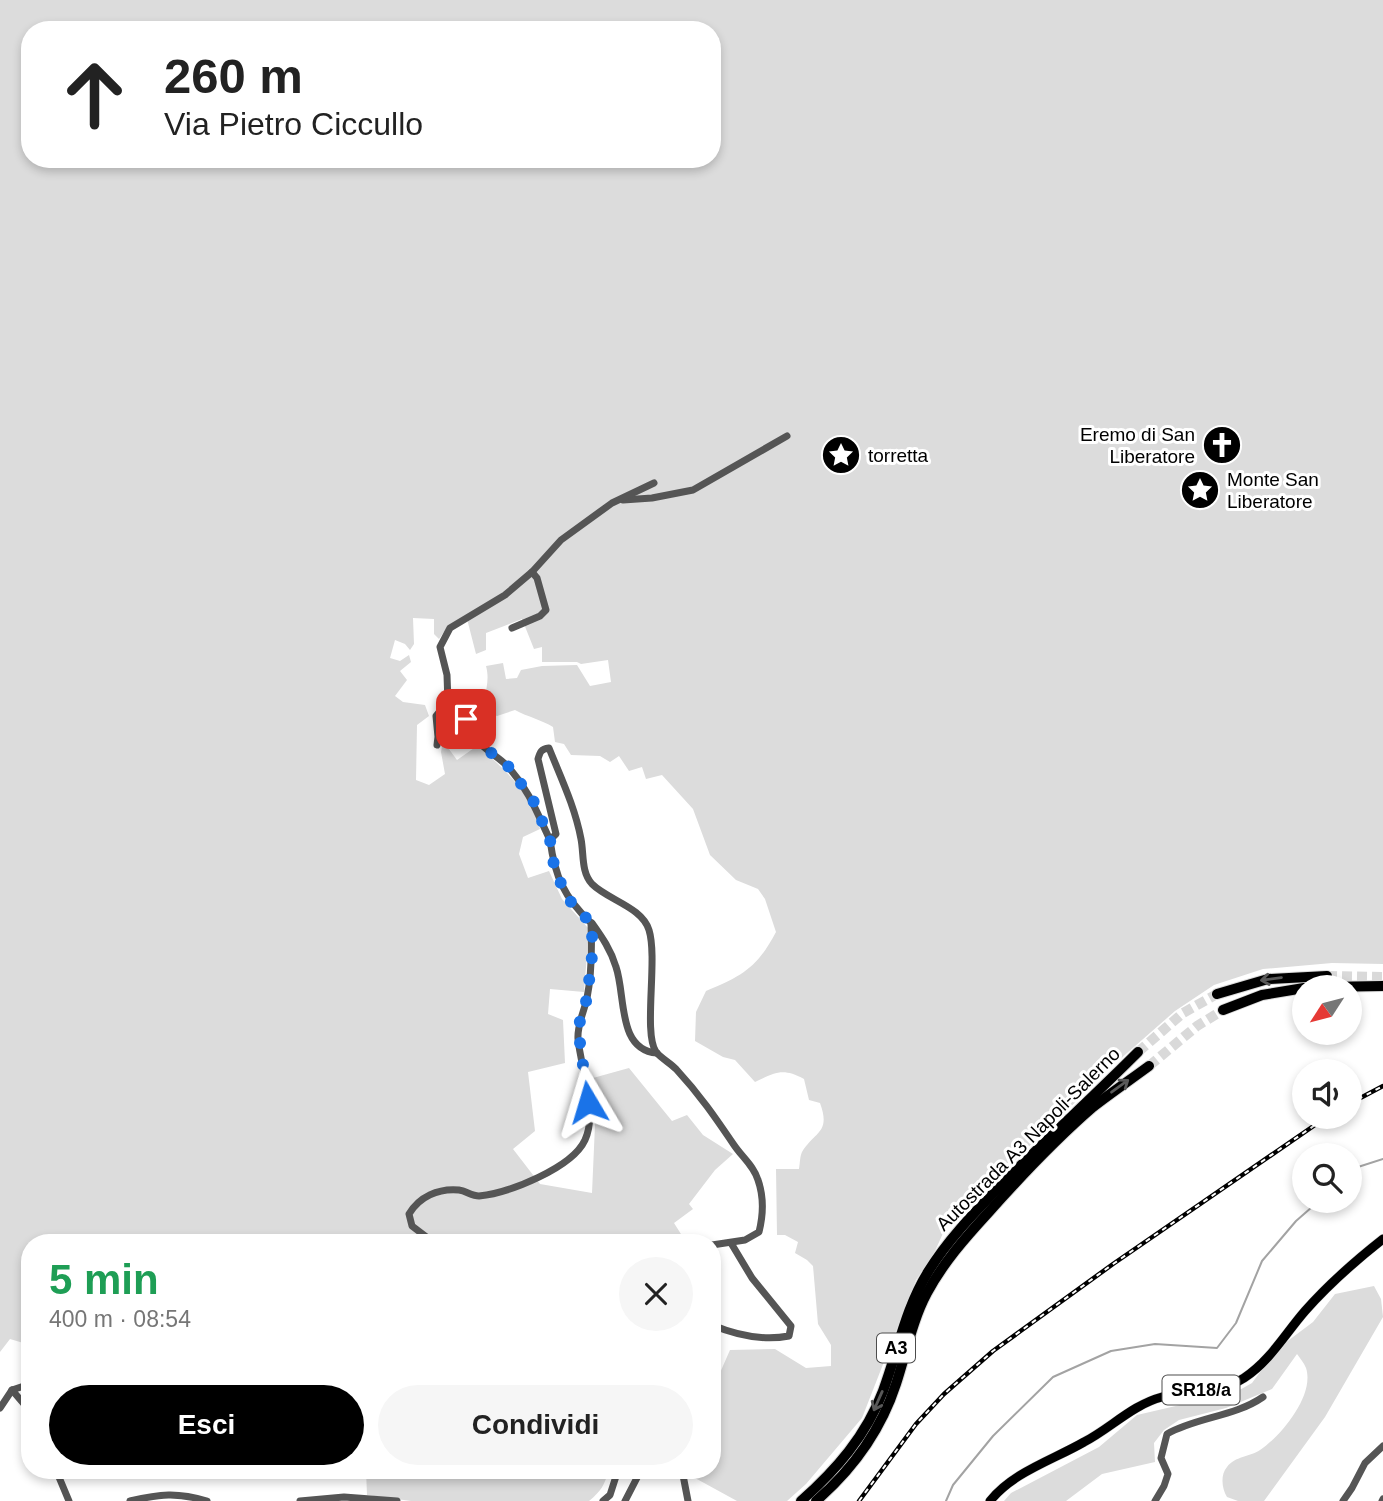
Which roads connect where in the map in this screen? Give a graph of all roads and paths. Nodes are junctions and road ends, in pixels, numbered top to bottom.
1 (787, 436) dead end
2 (654, 483) dead end
3 (618, 500) junction
4 (532, 572) junction
5 (512, 628) dead end
6 (448, 703) junction
7 (437, 745) dead end
8 (550, 840) junction
9 (591, 923) junction
10 (1292, 980) edge
11 (1362, 984) edge
12 (1383, 986) edge
13 (1292, 990) edge
14 (1217, 994) tunnel mouth
15 (1223, 1010) tunnel mouth
16 (1138, 1052) tunnel mouth
17 (657, 1054) junction
18 (1149, 1066) tunnel mouth
19 (1089, 1104) junction
20 (995, 1198) junction
21 (422, 1234) edge
22 (1383, 1239) edge
23 (731, 1243) junction
24 (721, 1244) edge
25 (721, 1329) edge
26 (21, 1387) edge
27 (12, 1390) junction
28 (1263, 1397) dead end
29 (21, 1400) edge
30 (0, 1408) edge
31 (1383, 1446) edge
32 (60, 1479) edge
33 (615, 1479) edge
34 (636, 1479) edge
35 (683, 1479) edge
36 (69, 1501) edge
37 (130, 1501) edge
38 (207, 1501) edge
39 (300, 1501) edge
40 (397, 1501) edge
41 (603, 1501) edge
42 (625, 1501) edge
43 (688, 1501) edge
44 (801, 1501) edge
45 (817, 1501) edge
46 (990, 1501) edge
47 (1155, 1501) edge
48 (1343, 1501) edge

1 - 3 street
2 - 3 street
3 - 4 street
4 - 5 street
4 - 6 street
6 - 7 street
6 - 8 street
8 - 9 street
8 - 17 street
9 - 17 street
9 - 21 street
10 -> 14 highway
11 - 12 highway
13 - 15 highway
16 - 19 highway, Autostrada A3 Napoli-Salerno / A3
17 - 23 street
19 -> 18 highway, Autostrada A3 Napoli-Salerno / A3
19 - 20 highway, Autostrada A3 Napoli-Salerno / A3
20 -> 44 highway, Autostrada A3 Napoli-Salerno / A3
20 - 45 highway, Autostrada A3 Napoli-Salerno / A3
22 - 46 main road, SR18/a
23 - 24 street
23 - 25 street
26 - 27 street
27 - 29 street
27 - 30 street
28 - 47 street
31 - 48 street
32 - 36 street
33 - 41 street
34 - 42 street
35 - 43 street
37 - 38 street
39 - 40 street

